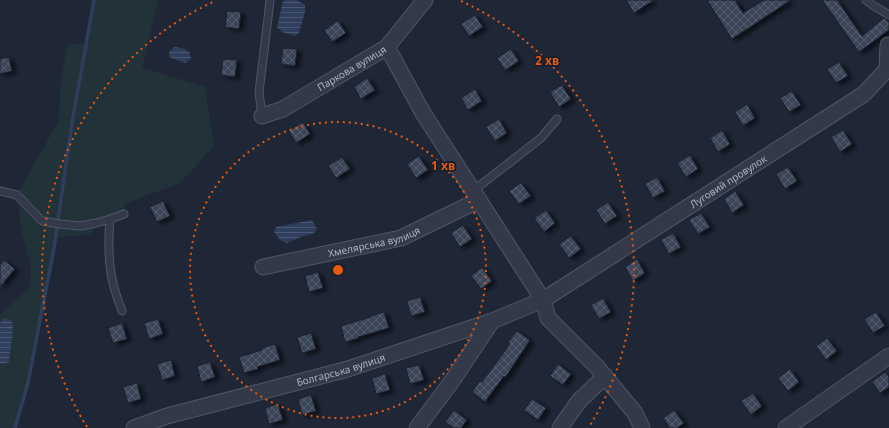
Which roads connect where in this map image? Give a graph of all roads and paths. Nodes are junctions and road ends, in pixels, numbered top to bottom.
1 (270, 0) edge
2 (425, 0) edge
3 (866, 0) edge
4 (889, 15) edge
5 (889, 45) edge
6 (387, 47) junction
7 (262, 116) joint
8 (557, 119) dead end
9 (0, 191) edge
10 (476, 195) junction
11 (124, 214) dead end
12 (110, 219) junction
13 (263, 268) dead end
14 (543, 300) junction
15 (122, 311) dead end
16 (492, 321) junction
17 (889, 356) edge
18 (605, 376) junction
19 (134, 428) edge
20 (417, 428) edge
21 (560, 428) edge
22 (642, 428) edge
23 (786, 428) edge

1 - 7 lane
2 - 6 street, Паркова вулиця
3 - 4 lane
5 - 14 street, Луговий провулок
6 - 7 street, Паркова вулиця
6 - 10 street
8 - 10 lane
9 - 12 lane
10 - 13 street, Хмелярська вулиця
10 - 14 street
11 - 12 lane
12 - 15 lane
14 - 16 street, Болгарська вулиця
14 - 18 street
16 - 19 street, Болгарська вулиця
16 - 20 street
17 - 23 street
18 - 21 street
18 - 22 street

